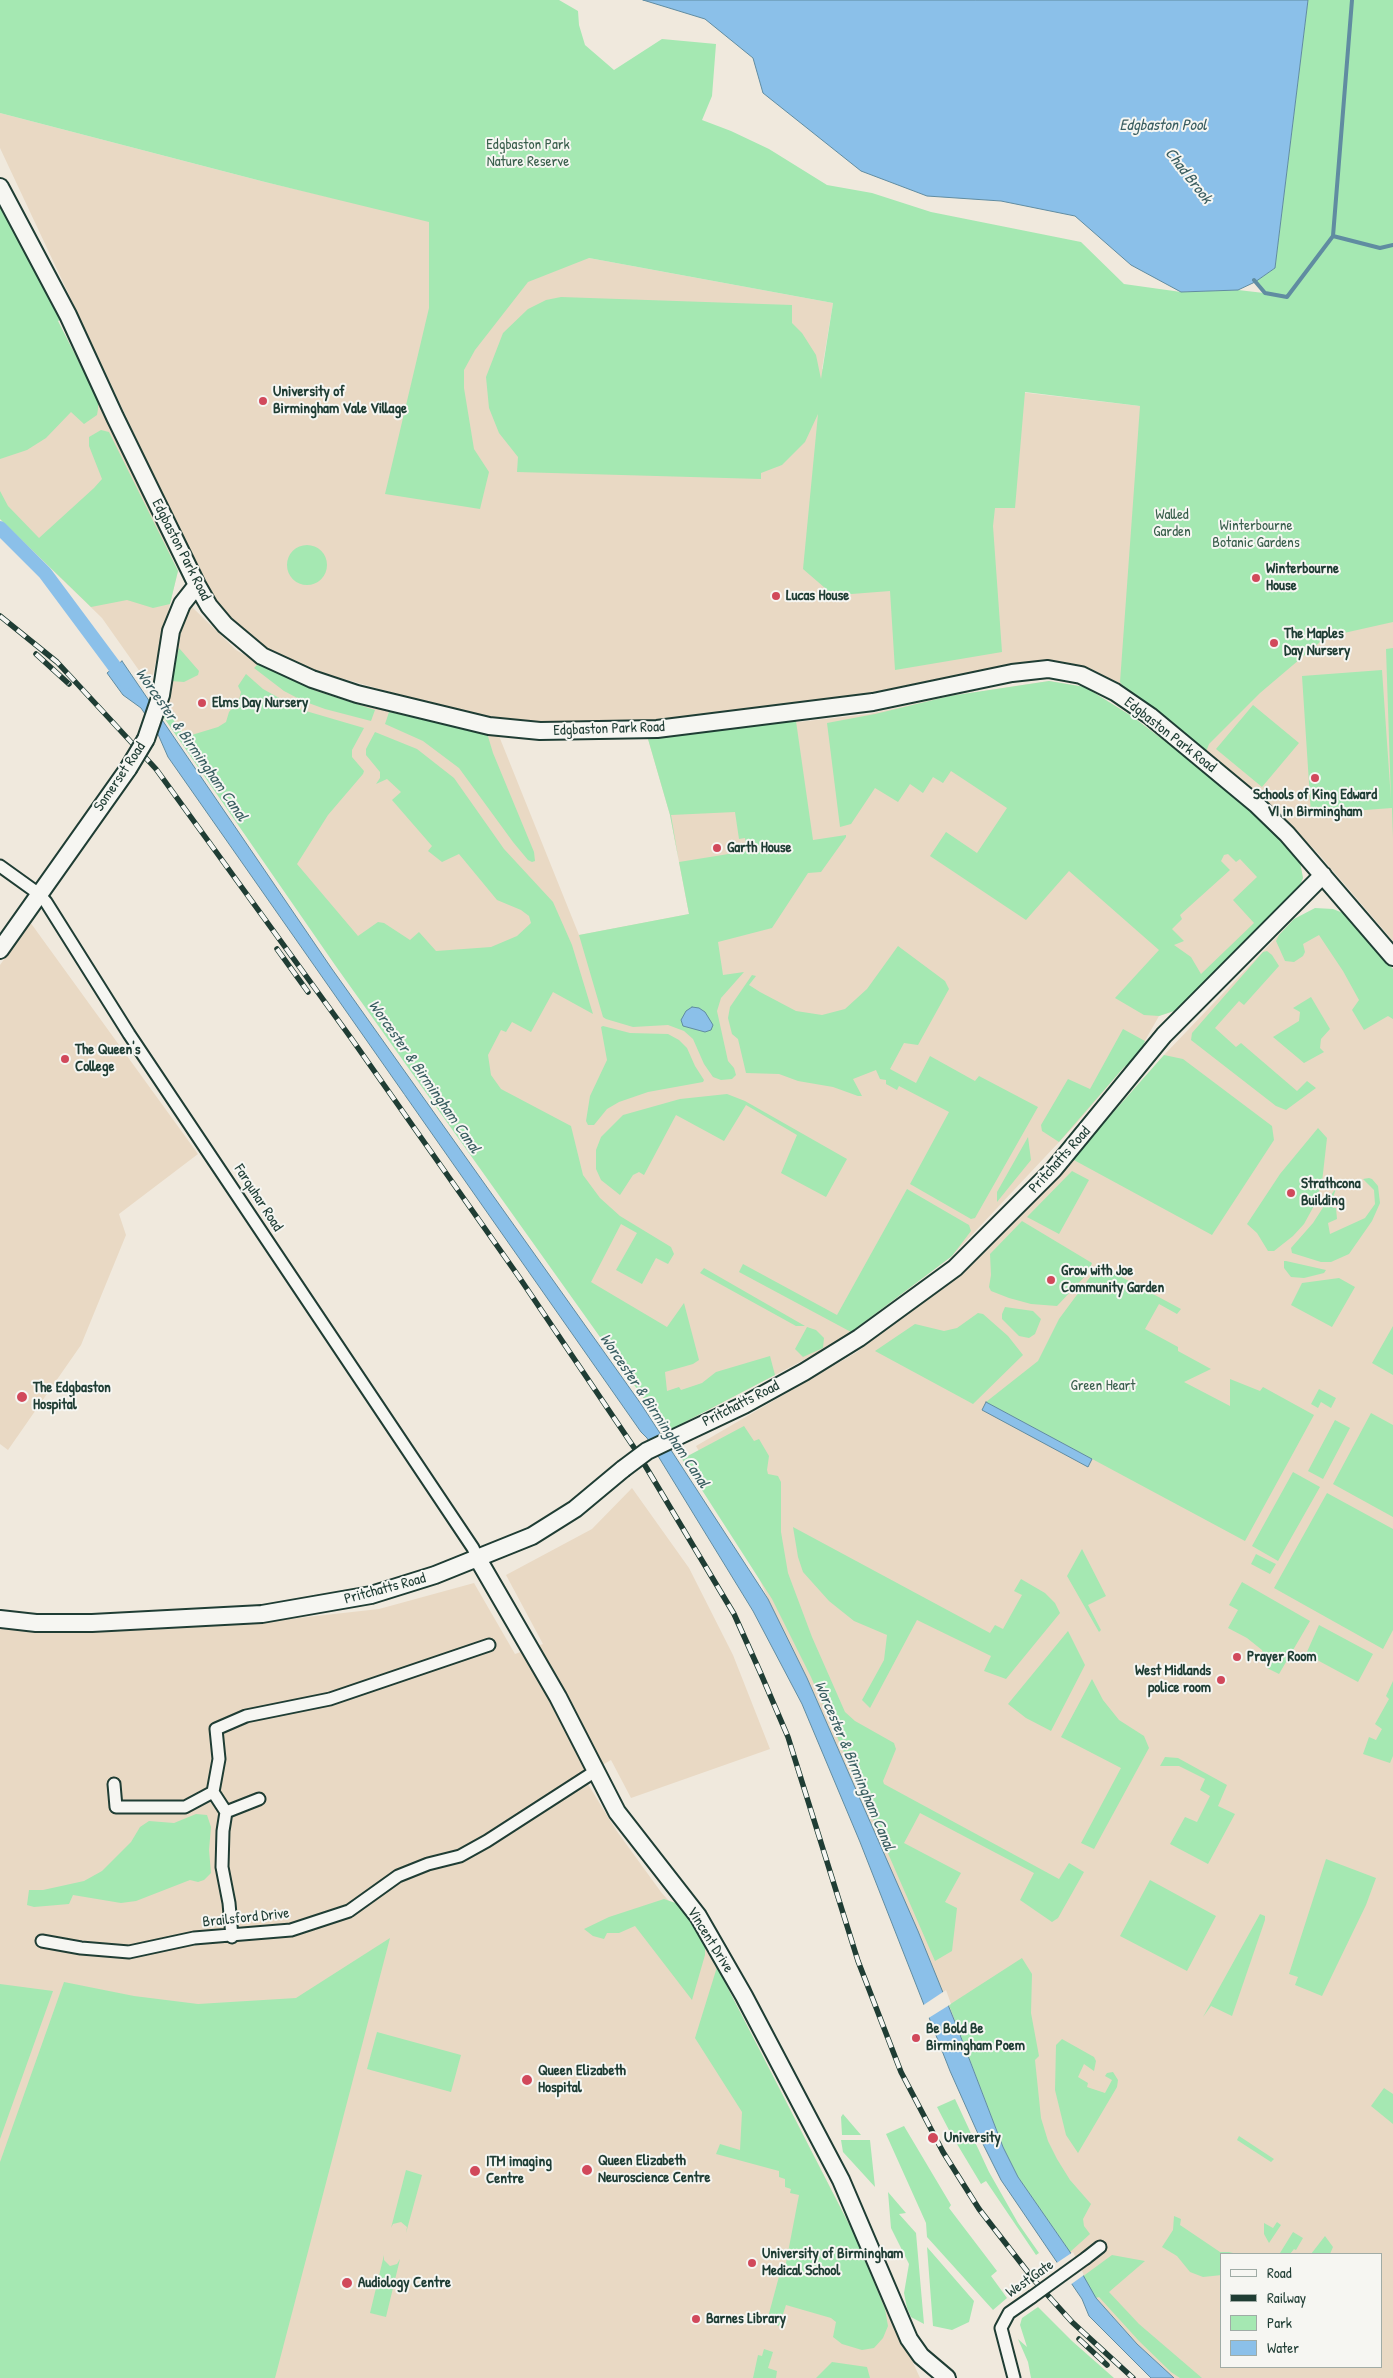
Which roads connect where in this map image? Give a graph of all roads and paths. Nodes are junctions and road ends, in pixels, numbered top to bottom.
1 (0, 187) edge
2 (197, 585) junction
3 (0, 866) edge
4 (1323, 874) junction
5 (39, 894) junction
6 (0, 950) edge
7 (1393, 957) edge
8 (478, 1559) junction
9 (0, 1619) edge
10 (489, 1645) dead end
11 (594, 1772) junction
12 (114, 1784) dead end
13 (213, 1792) junction
14 (259, 1799) dead end
15 (226, 1812) junction
16 (232, 1937) junction
17 (42, 1941) dead end
18 (1100, 2247) dead end
19 (947, 2378) edge
20 (1014, 2378) edge

1 - 2 street, Edgbaston Park Road
2 - 4 street, Edgbaston Park Road
2 - 5 street, Somerset Road, bridge
3 - 5 street, Farquhar Road
4 - 7 street, Edgbaston Park Road
4 - 8 street, Pritchatts Road, bridge
5 - 6 street, Somerset Road
5 - 8 street, Farquhar Road
8 - 9 street, Pritchatts Road
8 - 11 street, Vincent Drive
10 - 13 street
11 - 16 street, Brailsford Drive
11 - 19 street, Vincent Drive
12 - 13 street
13 - 15 street
14 - 15 street
15 - 16 street
16 - 17 street, Brailsford Drive
18 - 20 street, West Gate, bridge

